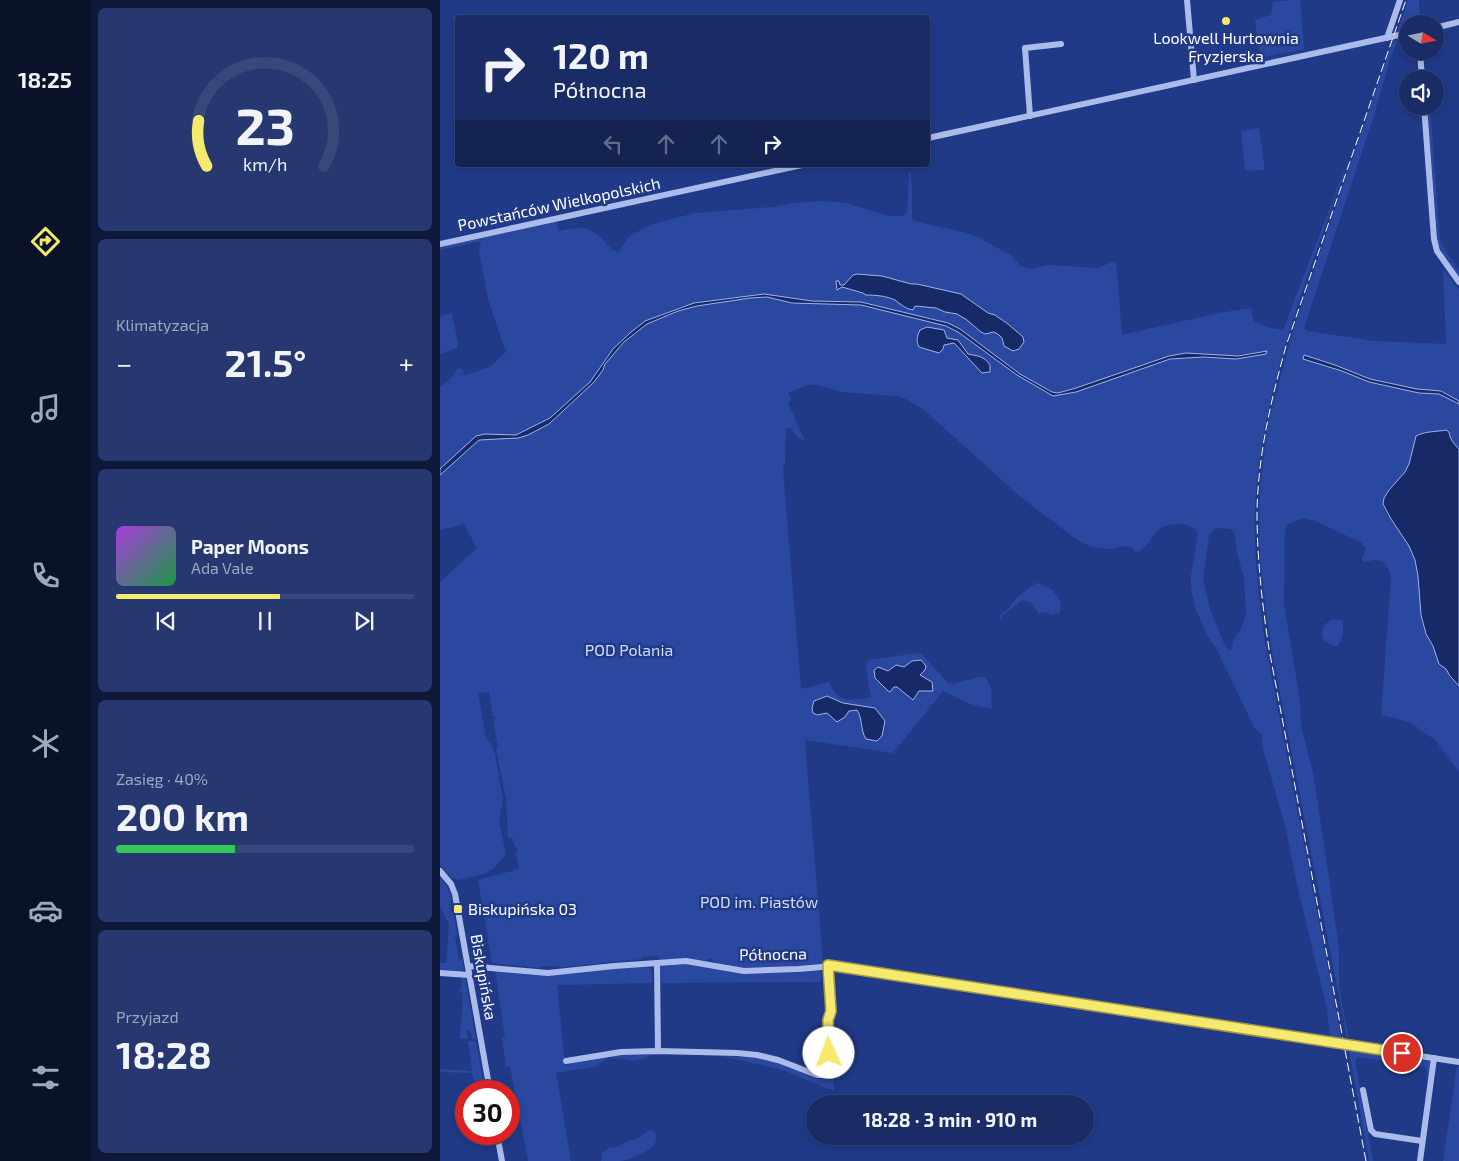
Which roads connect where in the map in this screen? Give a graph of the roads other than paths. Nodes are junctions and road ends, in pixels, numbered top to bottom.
1 (1187, 0) edge
2 (1400, 0) edge
3 (1459, 22) edge
4 (1444, 26) edge
5 (1399, 36) edge
6 (1388, 38) junction
7 (1062, 44) dead end
8 (1194, 80) junction
9 (1425, 115) edge
10 (1030, 116) junction
11 (930, 138) edge
12 (793, 167) edge
13 (440, 244) edge
14 (1459, 282) edge
15 (440, 871) edge
16 (657, 963) junction
17 (828, 965) junction
18 (468, 966) junction
19 (440, 973) edge
20 (469, 975) junction
21 (658, 1051) junction
22 (1434, 1058) junction
23 (566, 1061) dead end
24 (1459, 1062) edge
25 (488, 1080) edge
26 (1363, 1090) dead end
27 (1422, 1141) junction
28 (499, 1145) edge
29 (502, 1161) edge
30 (1420, 1161) edge

1 - 8 street
2 - 6 street
3 - 4 street
5 - 6 street
6 - 8 street
7 - 10 street
8 - 10 street
9 - 14 street
10 - 11 street
12 - 13 street, Powstańców Wielkopolskich
15 - 18 street, Biskupińska
16 - 17 street, Północna
16 - 18 street, Północna
16 - 21 street
17 - 21 street
17 - 22 street, Północna
18 - 20 street, Biskupińska
19 - 20 street
20 - 25 street, Biskupińska
21 - 23 street
22 - 24 street, Północna
22 - 27 street
26 - 27 street
27 - 30 street
28 - 29 street

